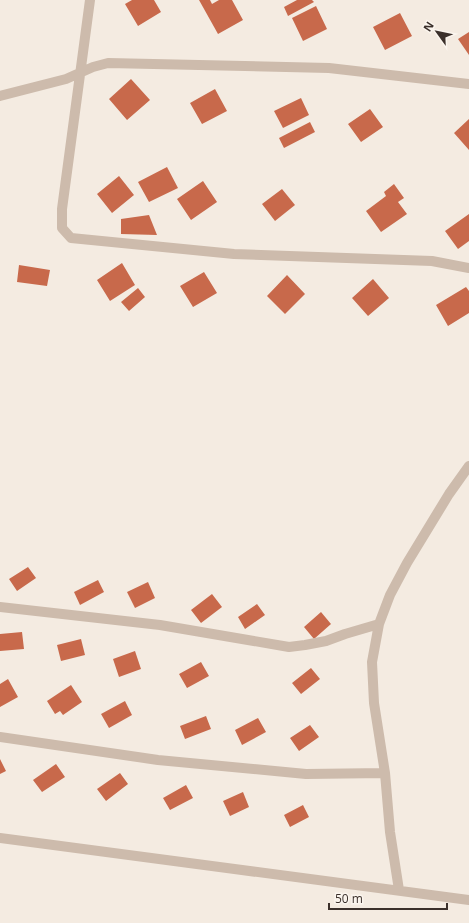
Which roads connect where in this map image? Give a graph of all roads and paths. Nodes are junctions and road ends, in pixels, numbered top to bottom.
1 (90, 0) edge
2 (80, 74) junction
3 (469, 84) edge
4 (0, 96) edge
5 (469, 268) edge
6 (469, 466) edge
7 (0, 607) edge
8 (379, 624) junction
9 (0, 736) edge
10 (385, 773) junction
11 (0, 838) edge
12 (399, 890) junction
13 (469, 900) edge

1 - 2 street
2 - 3 street
2 - 4 street
2 - 5 street
6 - 8 street
7 - 8 street
8 - 10 street
9 - 10 street
10 - 12 street
11 - 12 street
12 - 13 street

